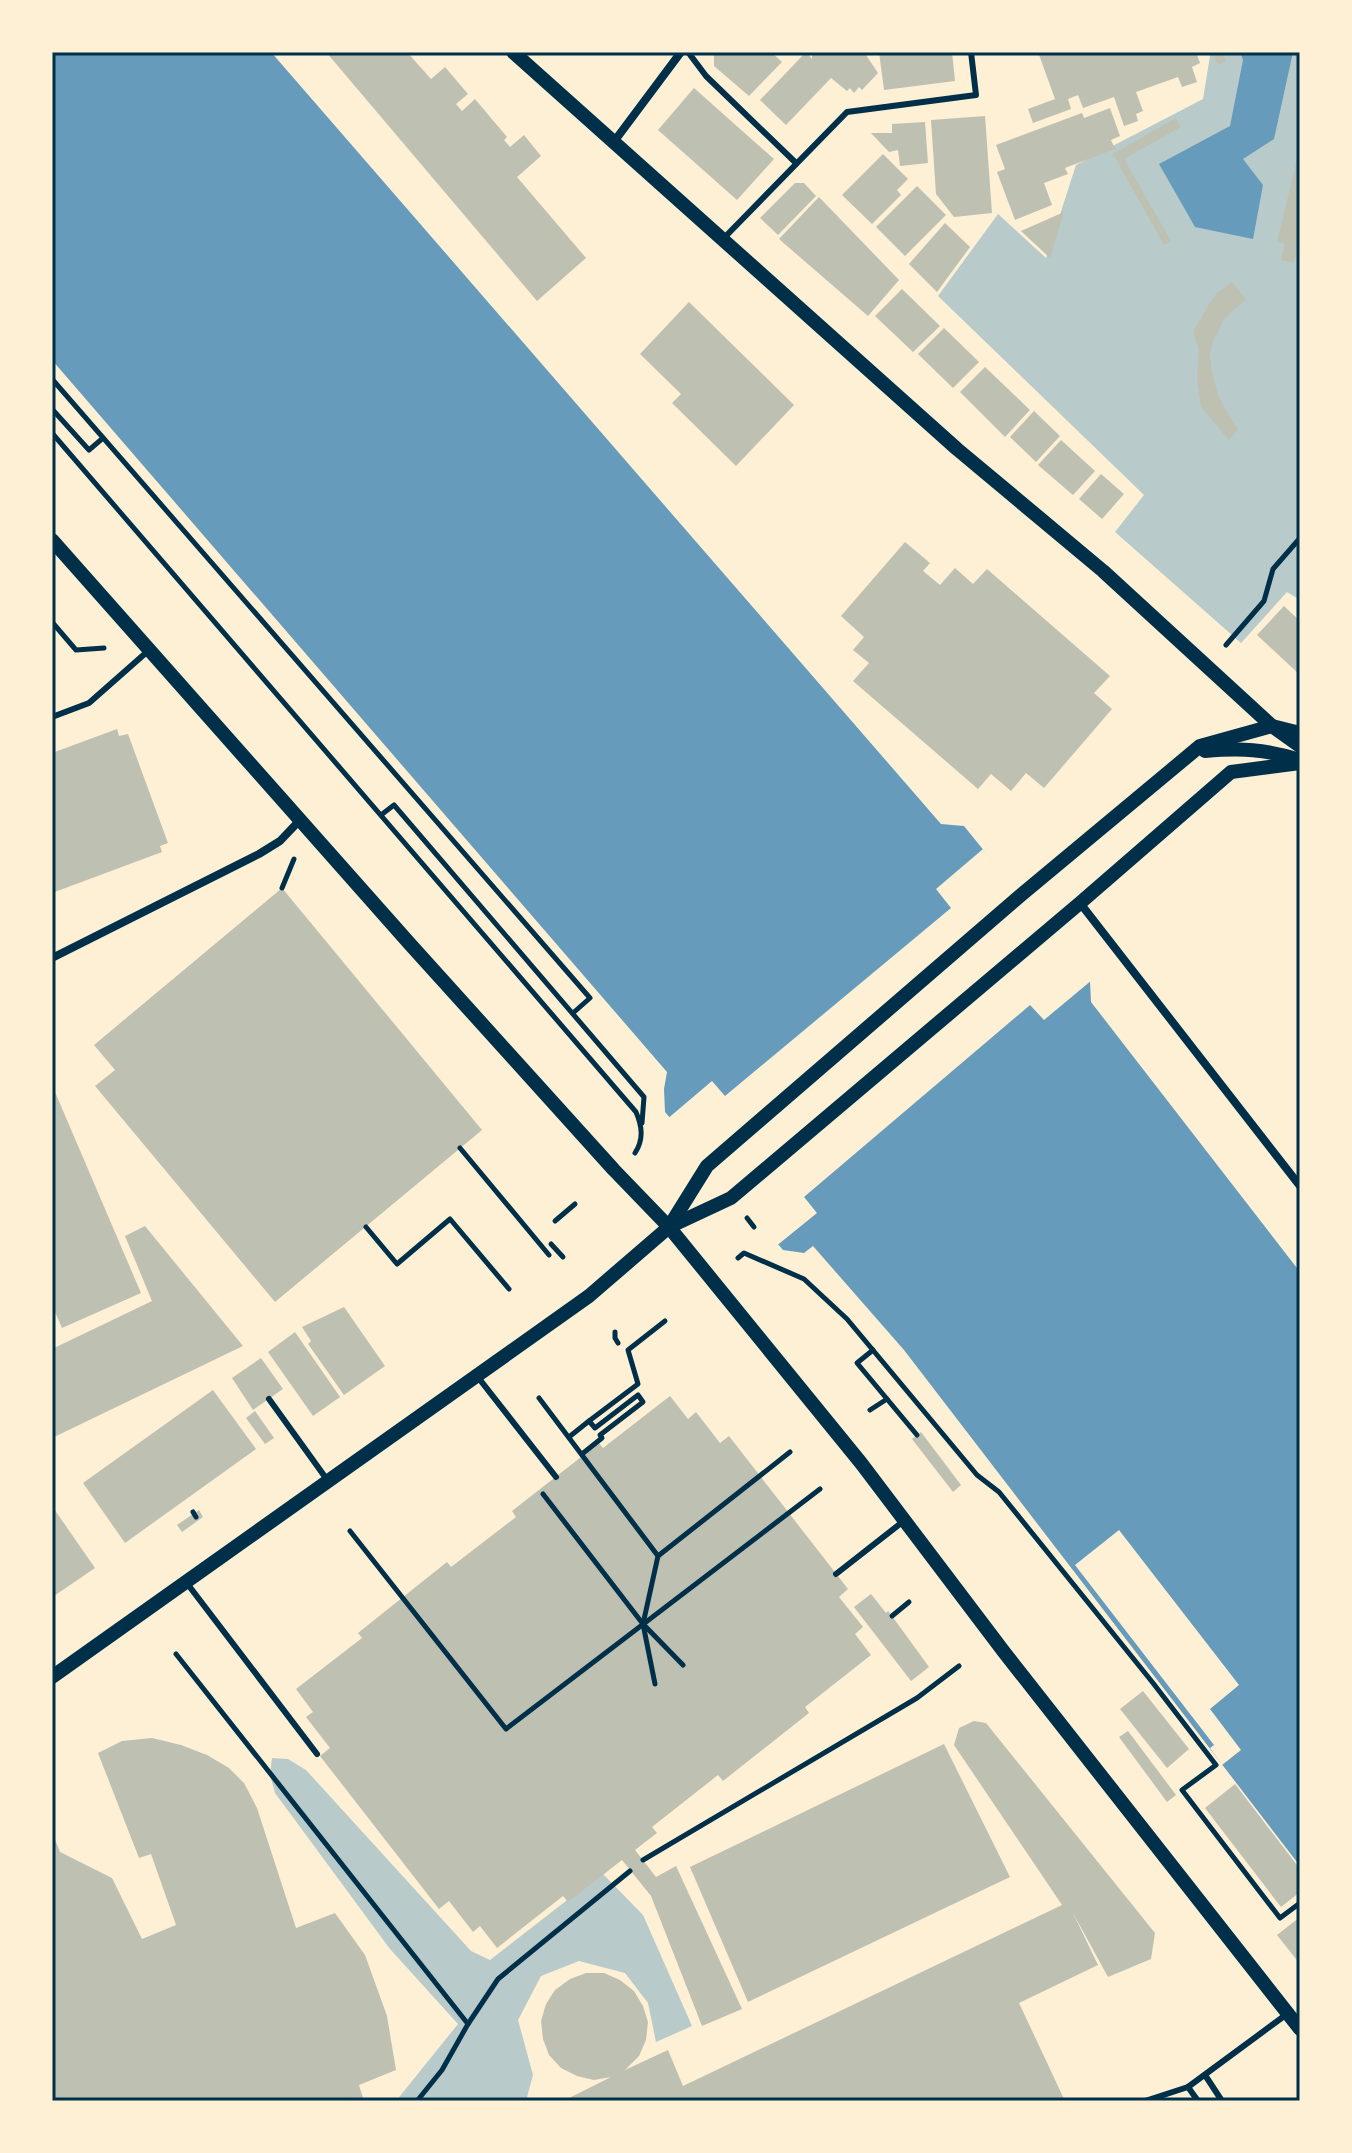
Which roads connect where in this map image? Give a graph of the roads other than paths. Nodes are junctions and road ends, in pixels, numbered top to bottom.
1 (513, 52) edge
2 (681, 52) edge
3 (688, 52) edge
4 (971, 52) edge
5 (612, 143) junction
6 (796, 163) junction
7 (721, 240) junction
8 (52, 540) edge
9 (148, 651) junction
10 (52, 717) edge
11 (1272, 726) junction
12 (1300, 733) edge
13 (1300, 746) edge
14 (1193, 752) junction
15 (1300, 760) edge
16 (300, 820) junction
17 (1080, 903) junction
18 (52, 958) edge
19 (1300, 1186) edge
20 (669, 1227) junction
21 (477, 1375) junction
22 (269, 1399) dead end
23 (556, 1477) dead end
24 (328, 1481) junction
25 (905, 1520) junction
26 (836, 1574) dead end
27 (186, 1582) junction
28 (52, 1677) edge
29 (317, 1754) dead end
30 (1288, 2013) junction
31 (1300, 2029) edge
32 (1205, 2075) junction
33 (1188, 2087) junction
34 (1145, 2101) edge
35 (1198, 2101) edge
36 (1222, 2101) edge

1 - 5 street
2 - 5 street
3 - 6 lane
4 - 6 lane
5 - 7 street
6 - 7 lane
7 - 11 street
8 - 9 street
9 - 10 lane
9 - 16 street
11 - 12 street
11 - 13 street
11 - 14 street
11 - 15 street
14 - 15 street
14 - 20 street
15 - 17 street
16 - 18 street
16 - 20 street
17 - 19 street
17 - 20 street
20 - 21 street
20 - 25 street
21 - 23 lane
21 - 24 street
22 - 24 lane
24 - 27 street
25 - 26 lane
25 - 30 street
27 - 28 street
27 - 29 lane
30 - 31 street
30 - 32 lane
32 - 33 lane
32 - 36 lane
33 - 34 lane
33 - 35 lane

